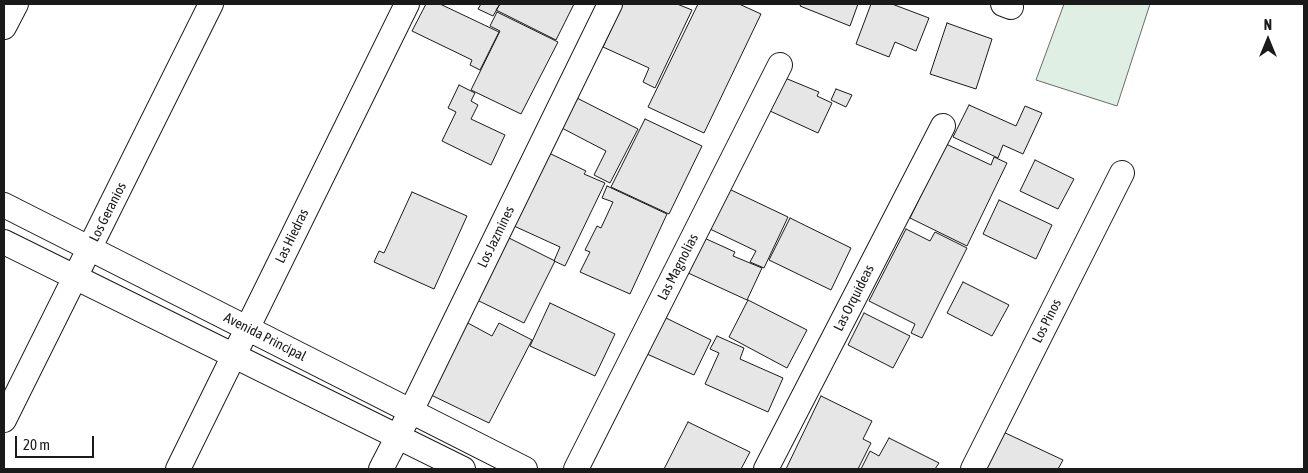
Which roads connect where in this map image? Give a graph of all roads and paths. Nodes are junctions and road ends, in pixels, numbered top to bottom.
1 (16, 4) edge
2 (211, 4) edge
3 (407, 4) edge
4 (610, 4) edge
5 (4, 27) edge
6 (780, 65) dead end
7 (943, 126) dead end
8 (1122, 173) dead end
9 (4, 205) edge
10 (4, 242) edge
11 (89, 248) junction
12 (75, 277) junction
13 (247, 328) junction
14 (234, 356) junction
15 (411, 411) junction
16 (4, 420) edge
17 (398, 437) junction
18 (178, 469) edge
19 (381, 469) edge
20 (463, 469) edge
21 (525, 469) edge
22 (576, 469) edge
23 (766, 469) edge
24 (973, 469) edge

1 - 5 street
2 - 11 street, Los Geranios
3 - 13 street, Las Hiedras
4 - 15 street, Los Jazmines
6 - 22 street, Las Magnolias
7 - 23 street, Las Orquideas
8 - 24 street, Los Pinos
9 - 11 street, Avenida Principal
10 - 12 street
11 - 12 street, Los Geranios
11 - 13 street, Avenida Principal
12 - 14 street
12 - 16 street, Los Geranios
13 - 14 street, Las Hiedras
13 - 15 street, Avenida Principal
14 - 17 street
14 - 18 street, Las Hiedras
15 - 17 street, Los Jazmines
15 - 21 street, Avenida Principal
17 - 19 street, Los Jazmines
17 - 20 street

